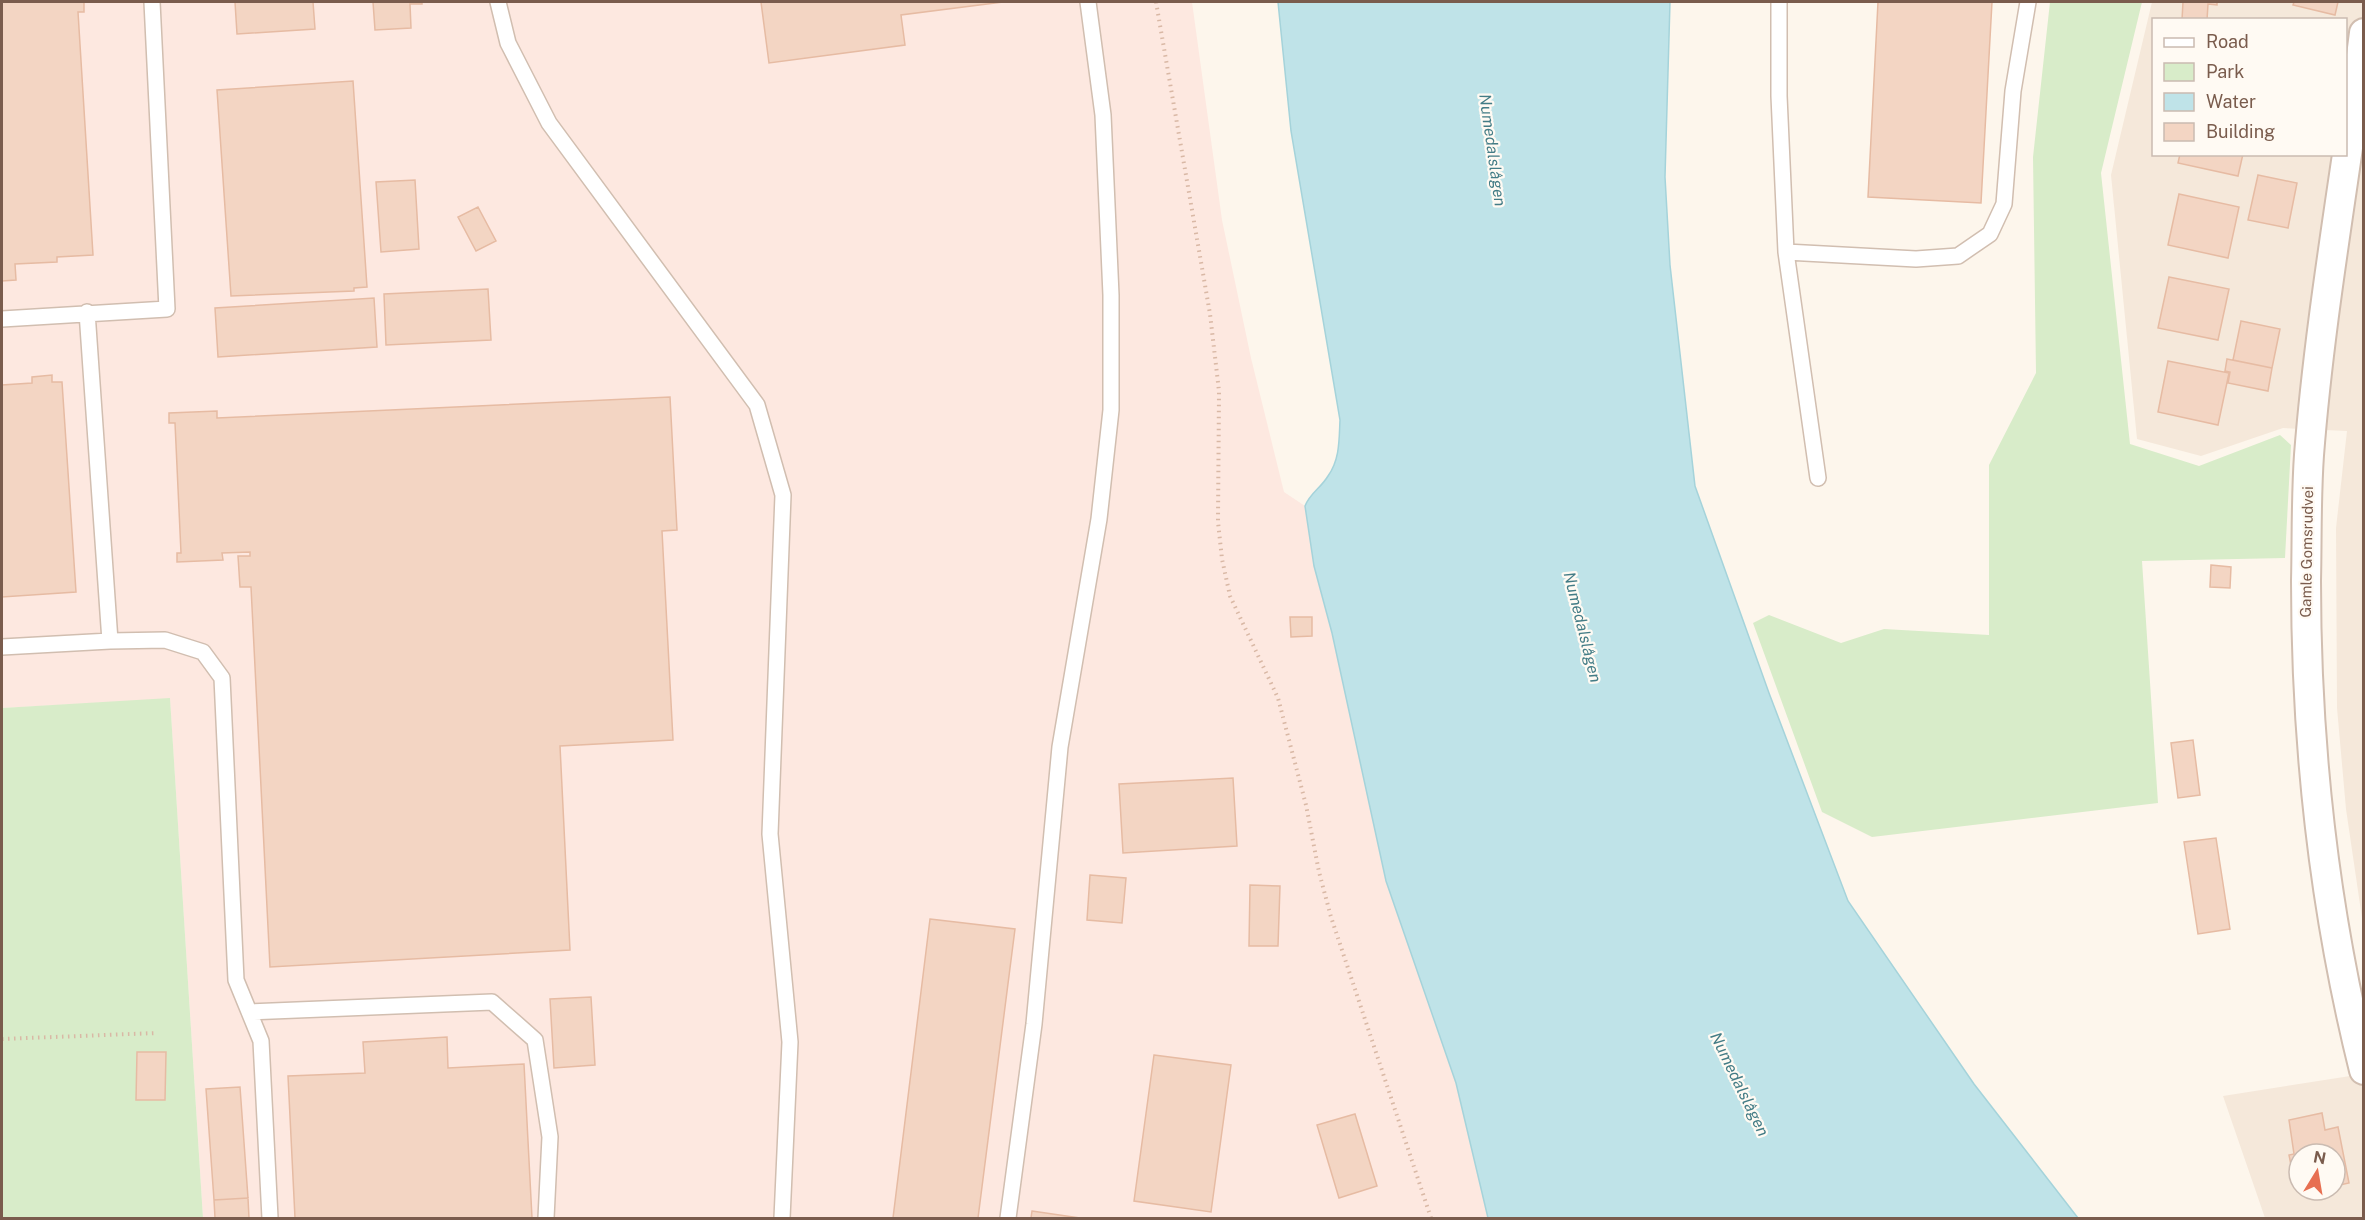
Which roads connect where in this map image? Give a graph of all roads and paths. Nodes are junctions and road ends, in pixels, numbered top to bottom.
1 (152, 2) edge
2 (498, 2) edge
3 (1088, 2) edge
4 (1156, 2) edge
5 (1779, 2) edge
6 (2028, 2) edge
7 (2364, 33) edge
8 (2351, 215) edge
9 (1786, 252) junction
10 (87, 312) junction
11 (2, 319) edge
12 (1818, 477) dead end
13 (110, 641) junction
14 (2, 647) edge
15 (249, 1012) junction
16 (157, 1033) dead end
17 (2, 1039) edge
18 (2364, 1070) edge
19 (270, 1218) edge
20 (546, 1218) edge
21 (782, 1218) edge
22 (1008, 1218) edge
23 (1431, 1218) edge

1 - 10 lane
2 - 21 lane
3 - 22 lane
4 - 23 path
5 - 9 lane
6 - 9 lane
7 - 8 street, Gamle Gomsrudvei
8 - 18 street, Gamle Gomsrudvei
9 - 12 lane
10 - 11 lane
10 - 13 lane
13 - 14 lane
13 - 15 lane
15 - 19 lane
15 - 20 lane
16 - 17 path

